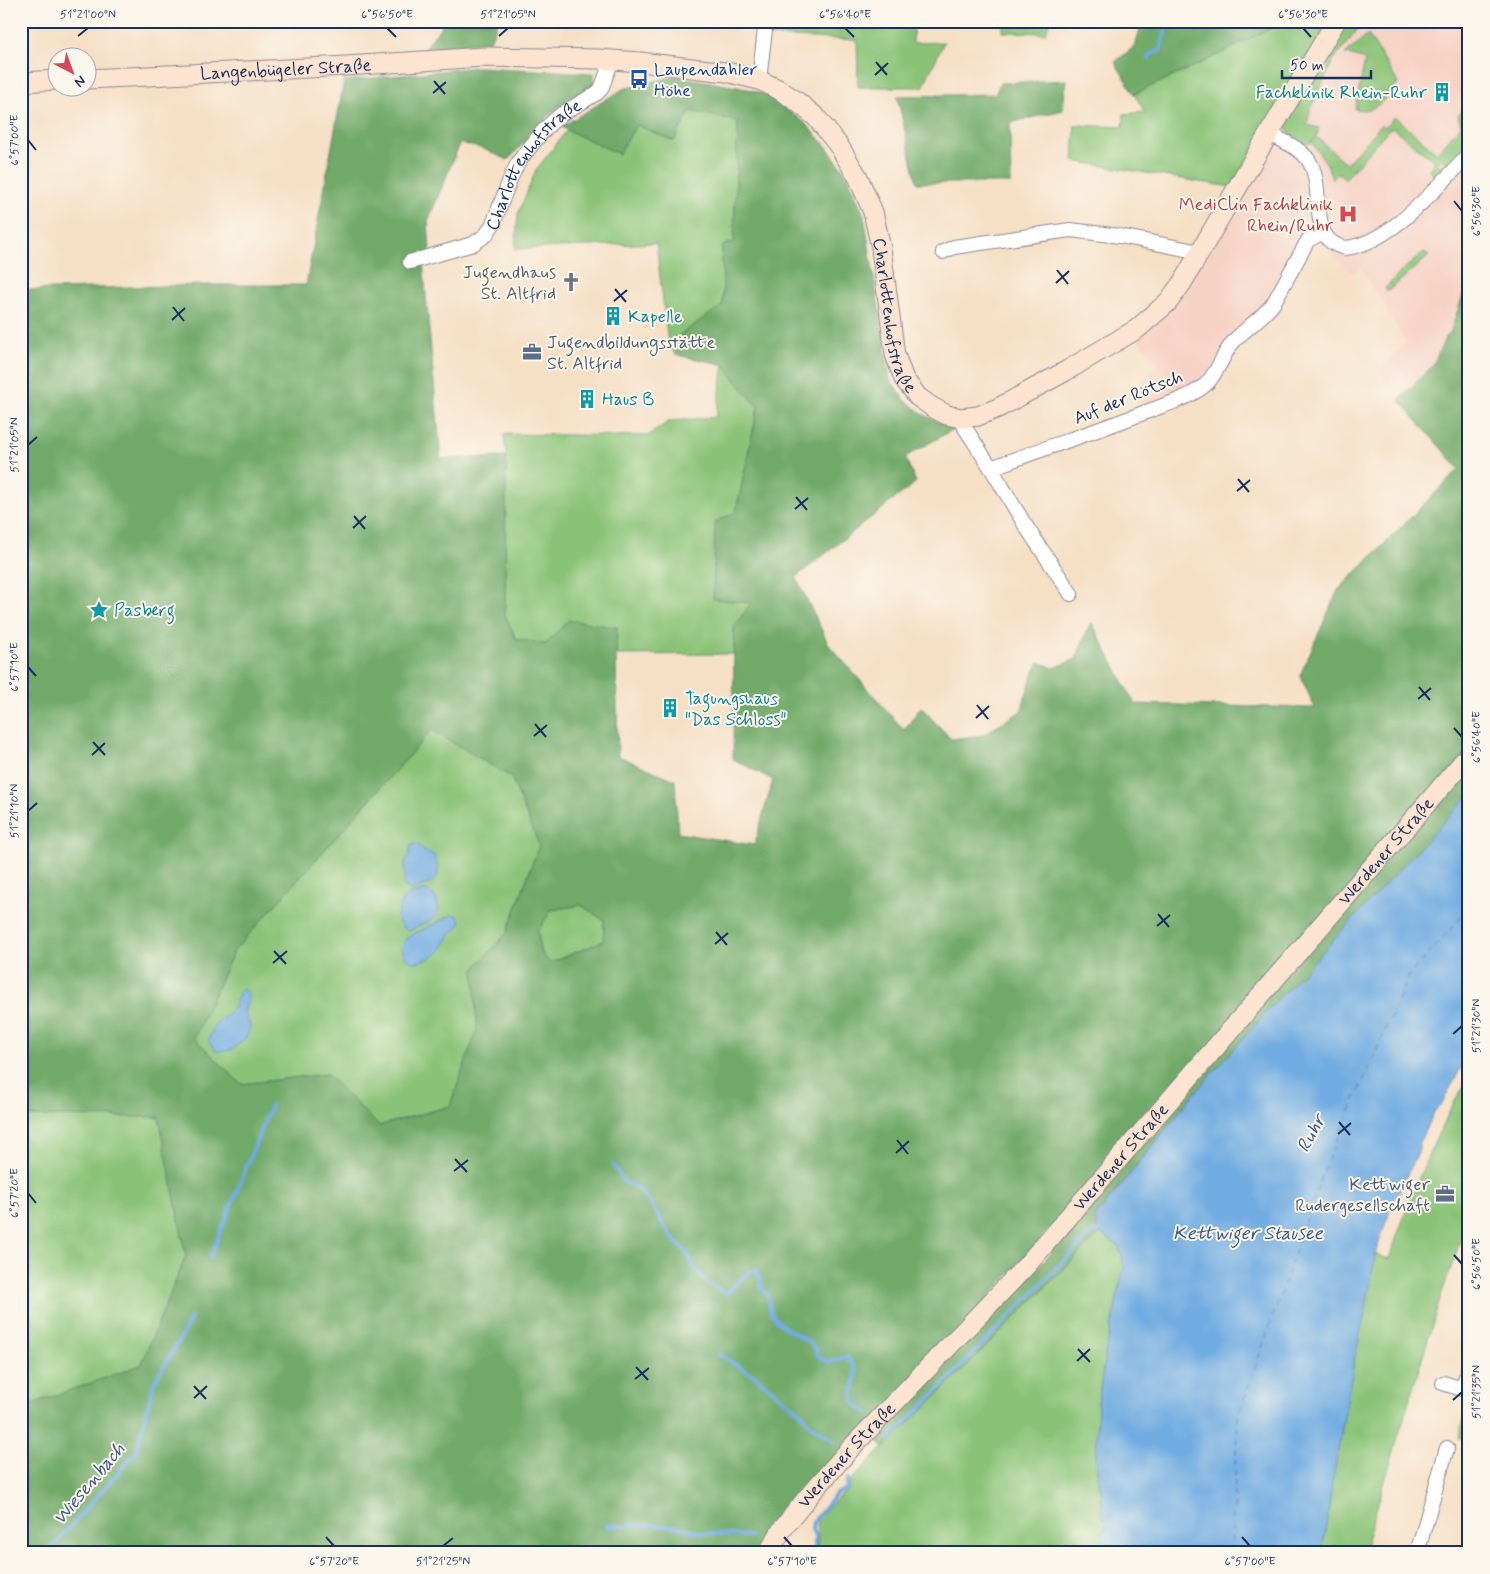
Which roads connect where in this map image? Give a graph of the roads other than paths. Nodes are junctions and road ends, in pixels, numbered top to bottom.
1 (766, 21) edge
2 (1336, 21) edge
3 (483, 57) joint
4 (612, 60) junction
5 (98, 78) edge
6 (759, 80) junction
7 (48, 81) edge
8 (21, 82) edge
9 (1269, 133) junction
10 (1469, 155) edge
11 (1323, 232) junction
12 (943, 252) dead end
13 (1200, 252) junction
14 (410, 262) dead end
15 (961, 418) junction
16 (991, 468) junction
17 (1071, 594) dead end
18 (1469, 755) edge
19 (1469, 1367) edge
20 (1443, 1383) dead end
21 (1447, 1448) dead end
22 (768, 1553) edge
23 (1417, 1553) edge

1 - 6 street
2 - 9 main road
3 - 4 main road, Charlottenhofstraße
3 - 5 main road, Langenbügeler Straße
4 - 6 main road, Charlottenhofstraße
4 - 14 street, Charlottenhofstraße
6 - 15 main road, Charlottenhofstraße
7 - 8 main road
9 - 11 street
9 - 13 main road
10 - 11 street
11 - 16 street, Auf der Rötsch
12 - 13 street
13 - 15 main road
15 - 16 street
16 - 17 street
18 - 22 main road, Werdener Straße
19 - 20 street
21 - 23 street

